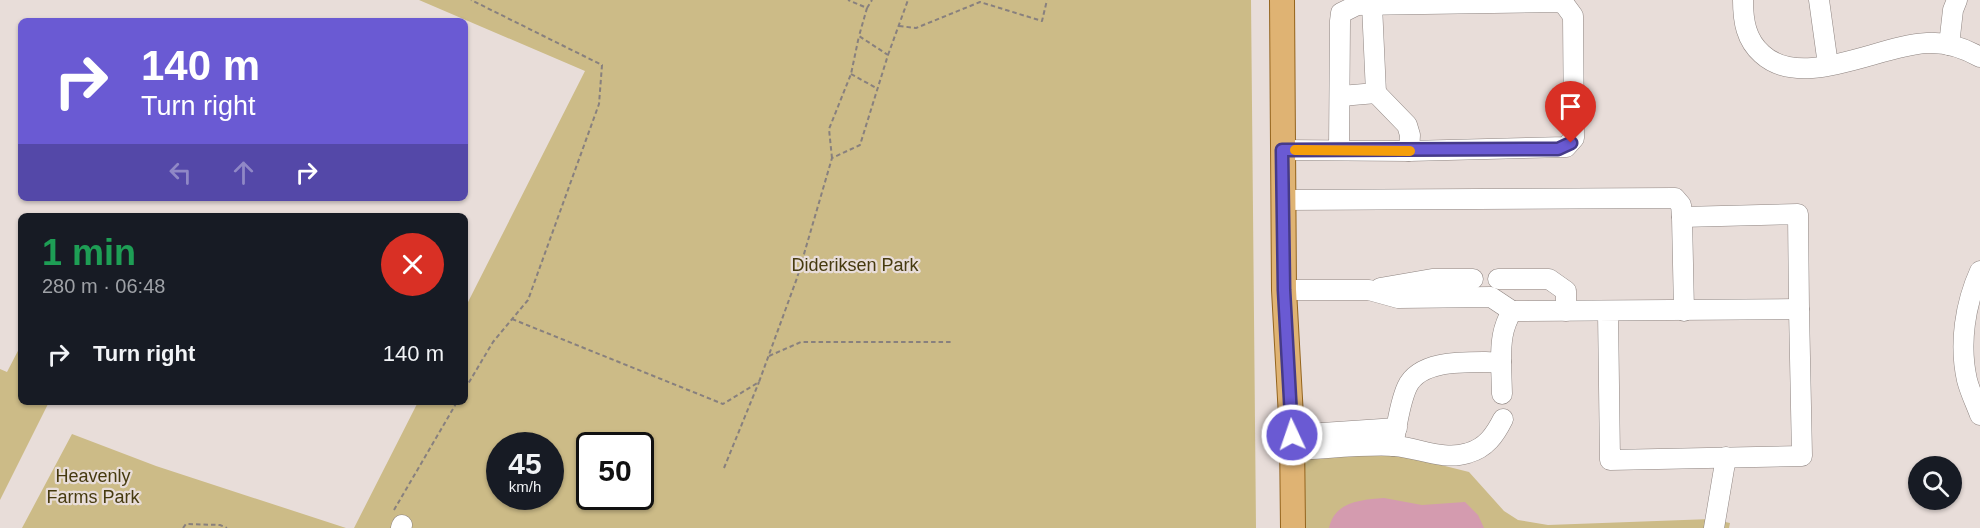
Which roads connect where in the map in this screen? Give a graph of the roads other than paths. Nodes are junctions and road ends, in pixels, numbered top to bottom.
1 (1282, 0) edge
2 (1743, 0) edge
3 (1819, 0) edge
4 (1957, 0) edge
5 (1372, 5) junction
6 (1949, 45) junction
7 (1980, 57) edge
8 (1828, 65) junction
9 (1376, 93) junction
10 (1341, 96) junction
11 (1339, 149) junction
12 (1282, 150) junction
13 (1409, 151) junction
14 (1283, 200) junction
15 (1682, 217) junction
16 (1980, 271) edge
17 (1473, 279) dead end
18 (1498, 279) dead end
19 (1284, 290) junction
20 (1369, 290) junction
21 (1799, 309) junction
22 (1512, 311) junction
23 (1566, 311) junction
24 (1684, 311) junction
25 (1608, 312) junction
26 (1501, 362) junction
27 (1502, 394) dead end
28 (1980, 415) edge
29 (1503, 419) dead end
30 (1395, 437) junction
31 (1292, 443) junction
32 (1726, 457) junction
33 (1293, 528) edge
34 (1714, 528) edge

1 - 12 main road
2 - 8 street
3 - 8 street
4 - 6 street
5 - 9 street
5 - 10 street
5 - 13 street
6 - 7 street
6 - 8 street
9 - 10 street
9 - 13 street
10 - 11 street
11 - 12 street
11 - 13 street
12 - 14 main road
14 - 15 street
14 - 19 main road
15 - 21 street
15 - 24 street
16 - 28 street
17 - 20 street
18 - 23 street
19 - 20 street
19 - 31 main road
20 - 22 street
21 - 24 street
21 - 32 street
22 - 23 street
22 - 26 street
23 - 25 street
24 - 25 street
25 - 32 street
26 - 27 street
26 - 30 street
29 - 30 street
30 - 31 street
31 - 33 main road
32 - 34 street

